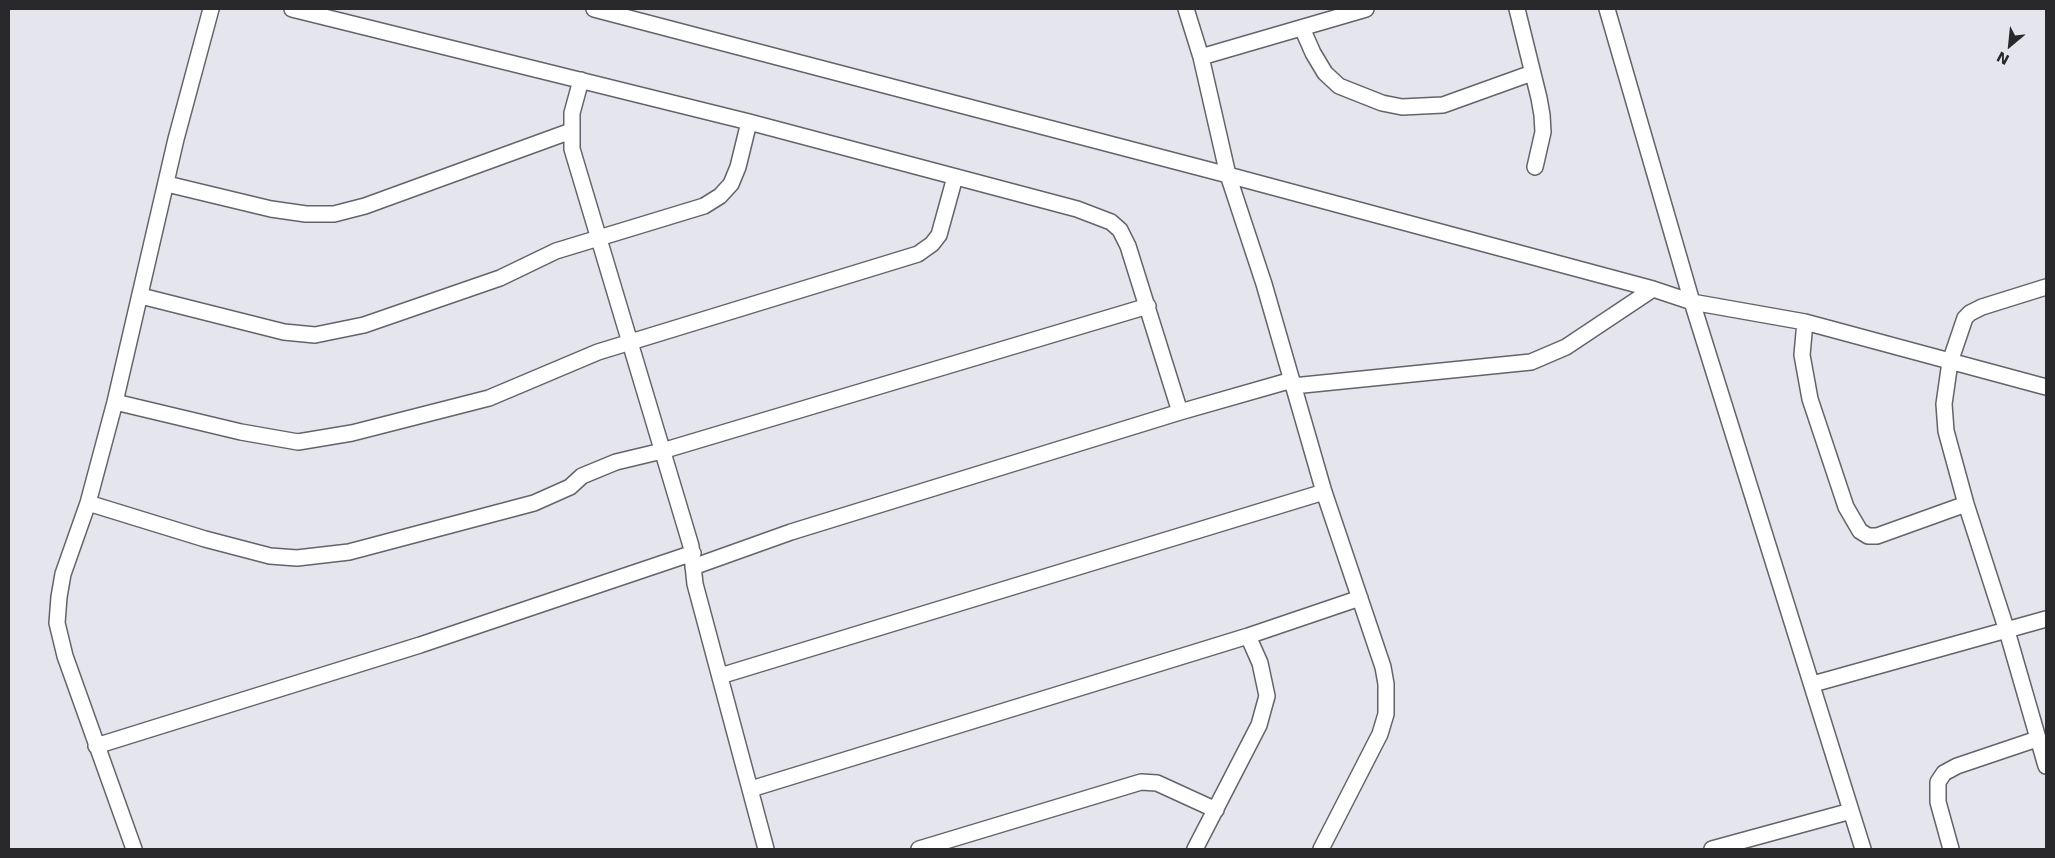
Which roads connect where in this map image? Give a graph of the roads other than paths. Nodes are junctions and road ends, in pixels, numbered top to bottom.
1 (211, 9) edge
2 (292, 9) edge
3 (594, 9) edge
4 (1186, 9) edge
5 (1366, 9) edge
6 (1517, 9) edge
7 (1607, 9) edge
8 (1302, 28) junction
9 (1201, 57) junction
10 (1532, 73) junction
11 (581, 80) junction
12 (749, 122) junction
13 (571, 130) junction
14 (1535, 167) dead end
15 (1228, 175) junction
16 (955, 177) junction
17 (167, 184) junction
18 (600, 237) junction
19 (2046, 288) edge
20 (1653, 289) junction
21 (141, 296) junction
22 (1692, 302) junction
23 (1148, 306) junction
24 (1805, 322) junction
25 (630, 343) junction
26 (1950, 362) junction
27 (1293, 383) junction
28 (2046, 386) edge
29 (115, 402) junction
30 (1180, 412) junction
31 (662, 450) junction
32 (1324, 492) junction
33 (88, 502) junction
34 (1966, 504) junction
35 (693, 560) junction
36 (1360, 598) junction
37 (2046, 619) edge
38 (2007, 631) junction
39 (1248, 636) junction
40 (720, 676) junction
41 (1813, 684) junction
42 (2037, 739) junction
43 (96, 746) junction
44 (2046, 766) edge
45 (751, 789) junction
46 (1216, 810) junction
47 (1851, 811) junction
48 (1720, 848) edge
49 (134, 849) edge
50 (766, 849) edge
51 (919, 849) edge
52 (1195, 849) edge
53 (1321, 849) edge
54 (1863, 849) edge
55 (1951, 849) edge

1 - 17 street
2 - 11 street
3 - 15 street
4 - 9 street
5 - 8 street
6 - 10 street
7 - 22 street
8 - 9 street
8 - 10 street
9 - 15 street
10 - 14 street
11 - 12 street
11 - 13 street
12 - 16 street
12 - 18 street
13 - 17 street
13 - 18 street
15 - 20 street
15 - 27 street
16 - 23 street
16 - 25 street
17 - 21 street
18 - 21 street
18 - 25 street
19 - 26 street
20 - 22 street
20 - 27 street
21 - 29 street
22 - 24 street
22 - 41 street
23 - 30 street
23 - 31 street
24 - 26 street
24 - 34 street
25 - 29 street
25 - 31 street
26 - 28 street
26 - 34 street
27 - 30 street
27 - 32 street
29 - 33 street
30 - 35 street
31 - 33 street
31 - 35 street
32 - 36 street
32 - 40 street
33 - 43 street
34 - 38 street
35 - 40 street
35 - 43 street
36 - 39 street
36 - 53 street
37 - 38 street
38 - 41 street
38 - 42 street
39 - 45 street
39 - 46 street
40 - 45 street
41 - 47 street
42 - 44 street
42 - 55 street
43 - 49 street
45 - 50 street
46 - 51 street
46 - 52 street
47 - 48 street
47 - 54 street

